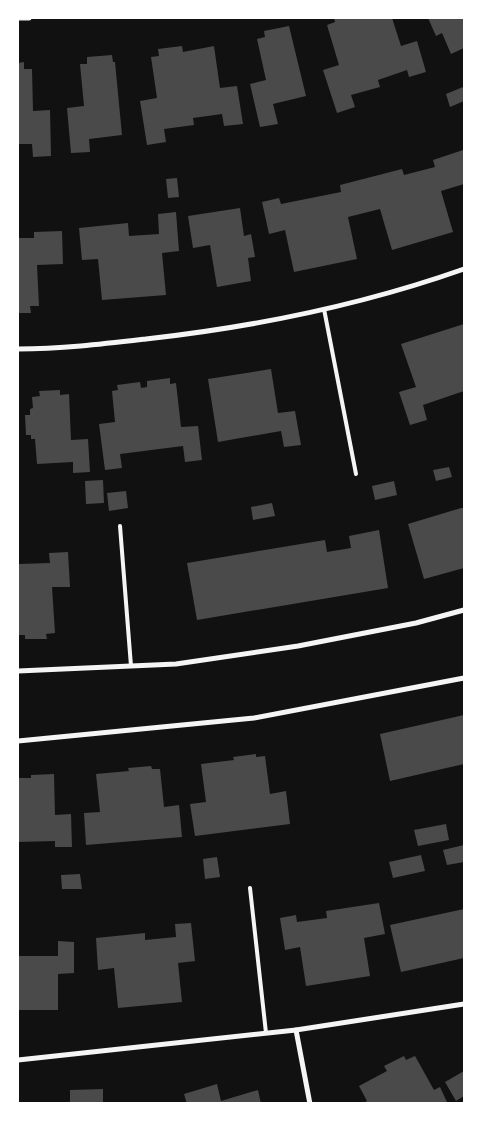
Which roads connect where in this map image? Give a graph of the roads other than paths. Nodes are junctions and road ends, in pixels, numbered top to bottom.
1 (18, 18) edge
2 (29, 18) edge
3 (464, 269) edge
4 (324, 309) junction
5 (18, 349) edge
6 (356, 474) dead end
7 (120, 526) dead end
8 (464, 610) edge
9 (130, 666) junction
10 (18, 670) edge
11 (464, 678) edge
12 (18, 741) edge
13 (250, 888) dead end
14 (464, 1004) edge
15 (296, 1030) junction
16 (266, 1033) junction
17 (18, 1060) edge
18 (310, 1104) edge

1 - 2 street
3 - 4 street
4 - 5 street
4 - 6 lane
7 - 9 lane
8 - 9 street
9 - 10 street
11 - 12 street
13 - 16 lane
14 - 15 street
15 - 16 street
15 - 18 street
16 - 17 street

